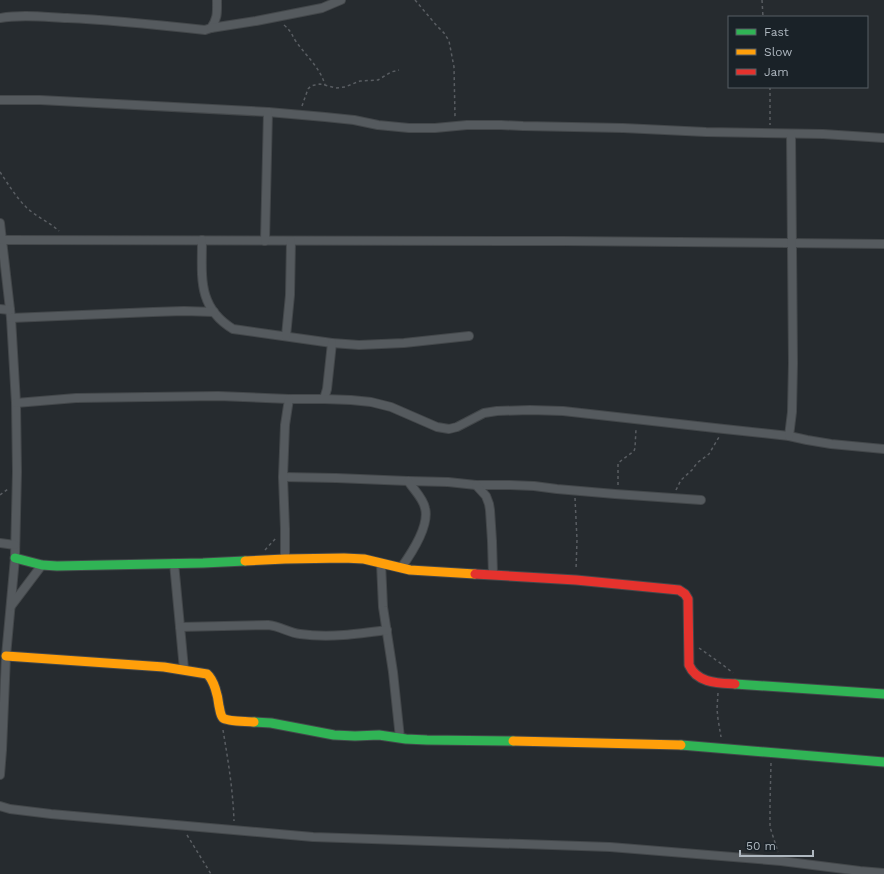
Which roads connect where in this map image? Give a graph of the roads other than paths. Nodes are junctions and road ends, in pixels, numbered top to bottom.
1 (217, 0) edge
2 (341, 0) edge
3 (0, 18) edge
4 (211, 28) junction
5 (0, 100) edge
6 (268, 112) junction
7 (791, 134) junction
8 (884, 138) edge
9 (0, 223) edge
10 (3, 240) junction
11 (202, 240) junction
12 (265, 241) junction
13 (291, 241) junction
14 (792, 244) junction
15 (884, 244) edge
16 (0, 309) edge
17 (214, 312) junction
18 (10, 314) junction
19 (286, 336) junction
20 (469, 336) dead end
21 (332, 343) junction
22 (324, 398) junction
23 (289, 399) junction
24 (16, 402) junction
25 (789, 436) junction
26 (884, 449) edge
27 (283, 477) junction
28 (408, 482) junction
29 (476, 485) junction
30 (701, 500) dead end
31 (0, 543) edge
32 (15, 545) junction
33 (15, 558) junction
34 (285, 559) junction
35 (174, 563) junction
36 (381, 563) junction
37 (42, 565) junction
38 (401, 568) junction
39 (492, 575) junction
40 (10, 606) junction
41 (180, 627) junction
42 (387, 630) junction
43 (6, 656) junction
44 (184, 669) junction
45 (884, 694) edge
46 (400, 738) junction
47 (884, 762) edge
48 (0, 775) edge
49 (0, 806) edge
50 (884, 873) edge

1 - 4 street
2 - 4 street
3 - 4 street
5 - 6 street
6 - 7 street
6 - 12 street
7 - 8 street
7 - 14 street
9 - 10 street
10 - 11 street
10 - 18 street
11 - 12 street
11 - 17 street
12 - 13 street
13 - 14 street
13 - 19 street
14 - 15 street
14 - 25 street
16 - 18 street
17 - 18 street
17 - 19 street
18 - 24 street
19 - 21 street
20 - 21 street
21 - 22 street
22 - 23 street
22 - 25 street
23 - 24 street
23 - 27 street
24 - 32 street
25 - 26 street
27 - 28 street
27 - 34 street
28 - 29 street
28 - 38 street
29 - 30 street
29 - 39 street
31 - 32 street
32 - 33 street
33 - 37 street
33 - 40 street
34 - 35 street
34 - 36 street
35 - 37 street
35 - 41 street
36 - 38 street
36 - 42 street
37 - 40 street
38 - 39 street
39 - 45 street
40 - 43 street
41 - 42 street
41 - 44 street
42 - 46 street
43 - 44 street
43 - 48 street
44 - 46 street
46 - 47 street
49 - 50 street

